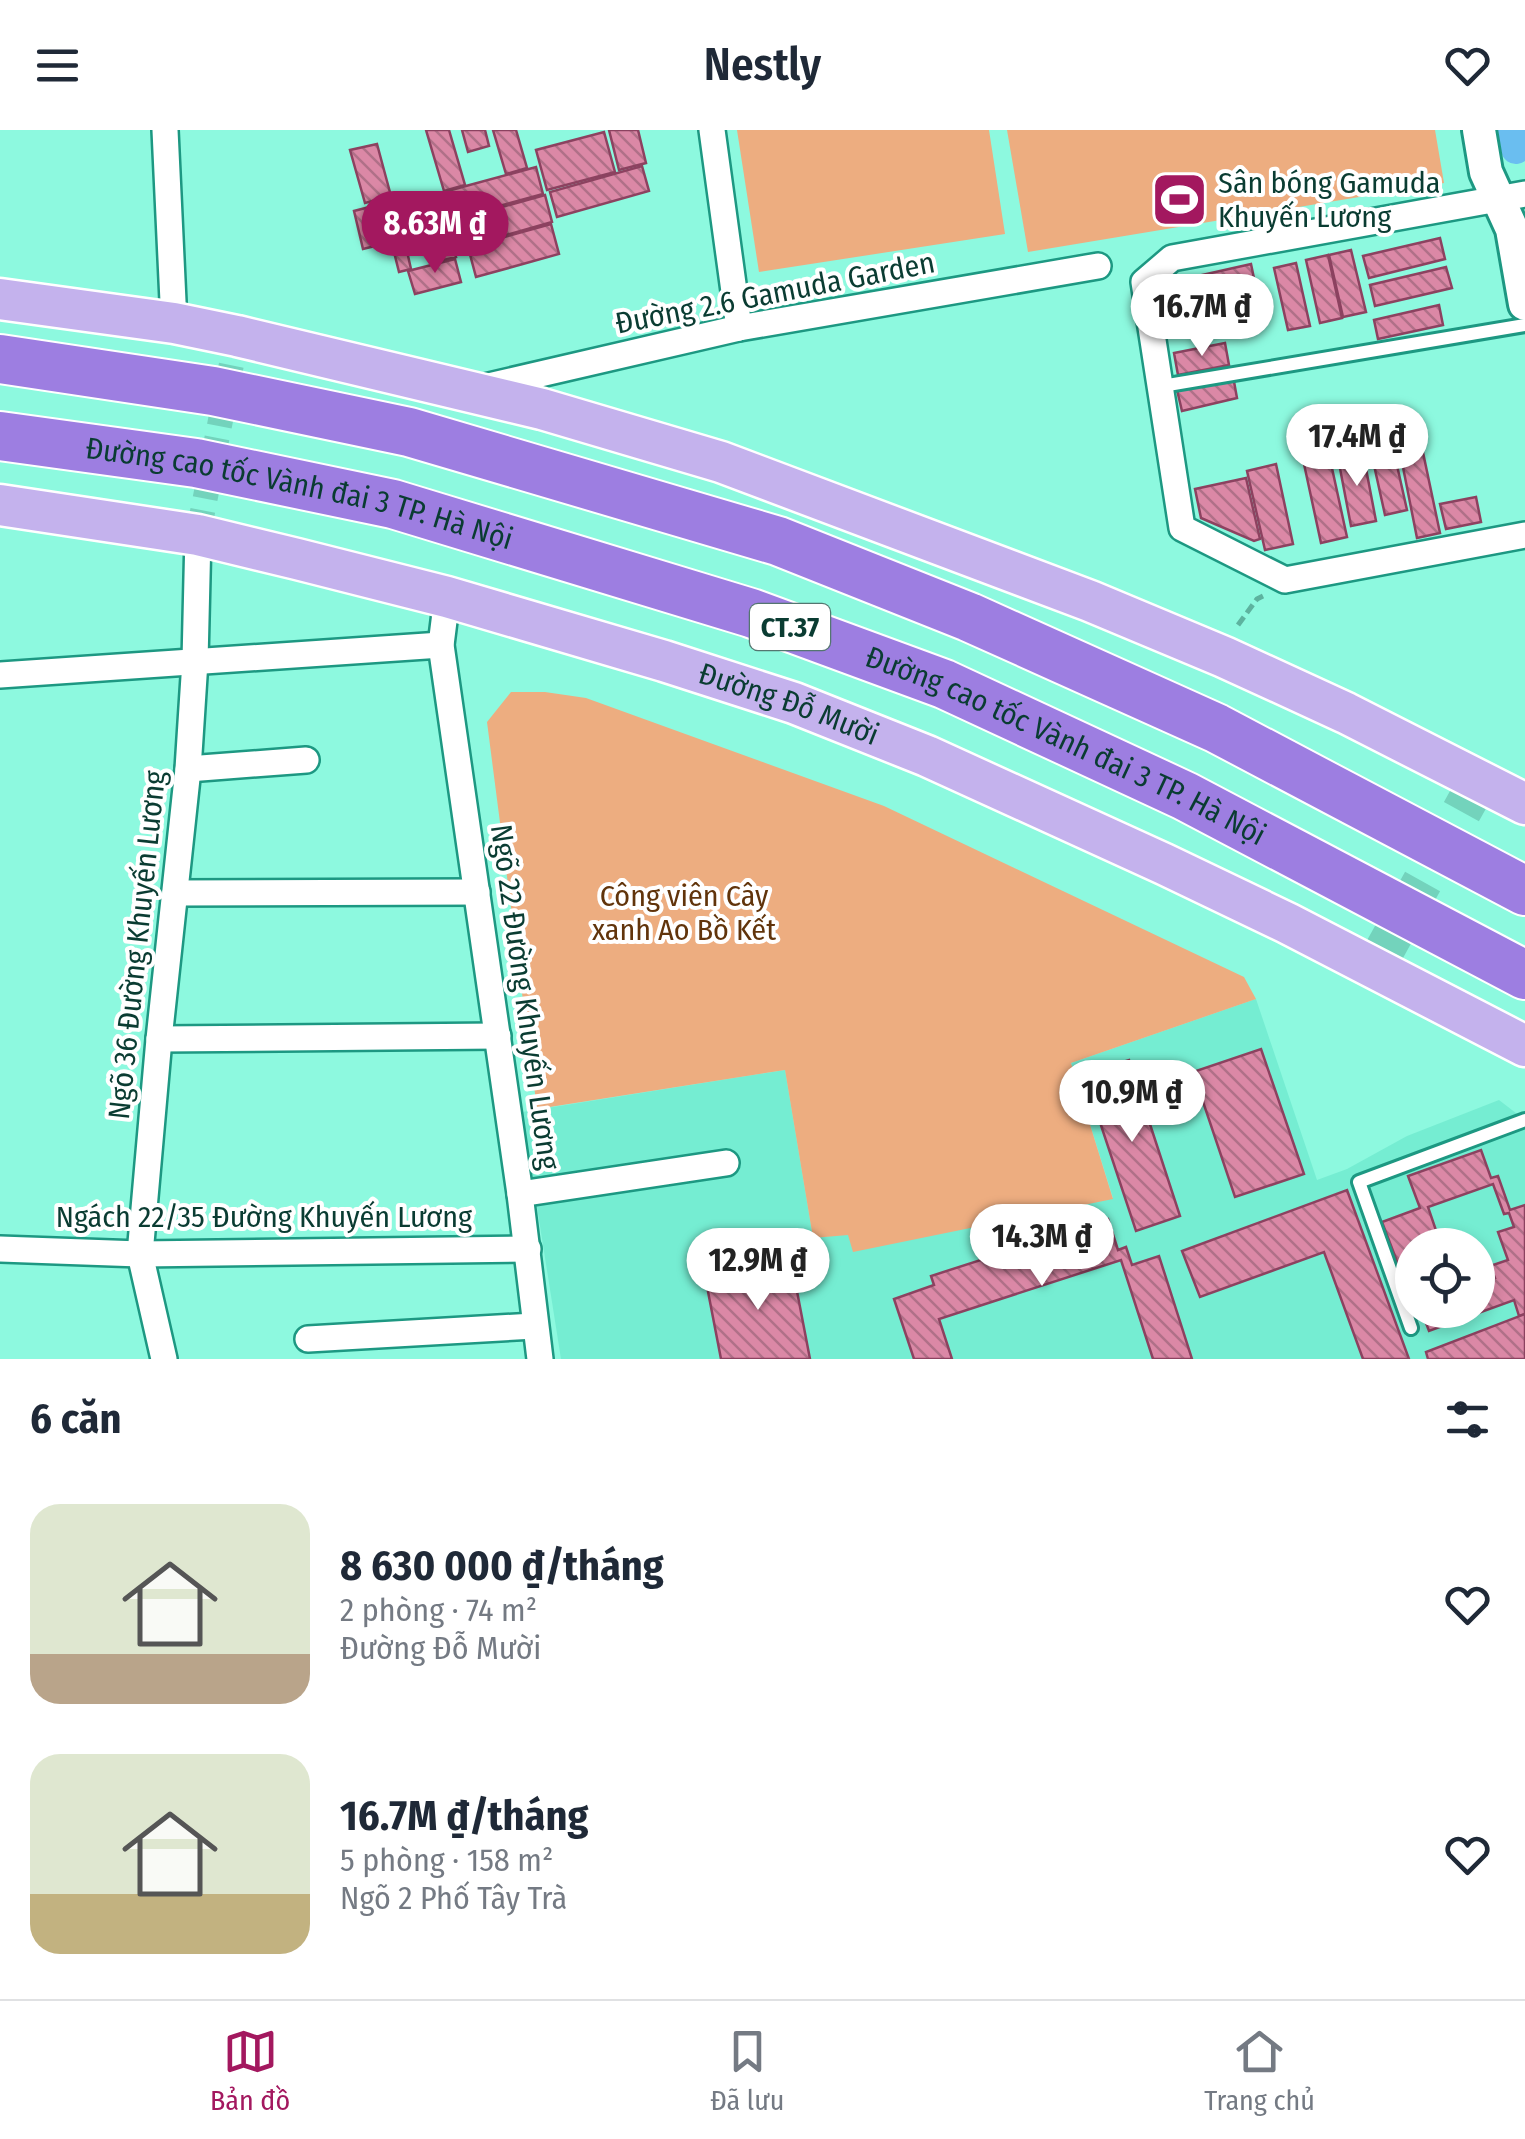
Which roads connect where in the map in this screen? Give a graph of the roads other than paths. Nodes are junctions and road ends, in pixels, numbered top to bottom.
1 (165, 130) edge
2 (712, 130) edge
3 (1479, 130) edge
4 (1512, 197) edge
5 (1098, 266) dead end
6 (0, 300) edge
7 (1525, 304) edge
8 (174, 324) junction
9 (1525, 326) edge
10 (739, 328) junction
11 (0, 359) edge
12 (1162, 386) junction
13 (466, 391) junction
14 (0, 436) edge
15 (0, 505) edge
16 (198, 535) junction
17 (1525, 535) edge
18 (448, 597) junction
19 (442, 644) junction
20 (195, 661) junction
21 (0, 675) edge
22 (306, 760) dead end
23 (188, 769) junction
24 (1525, 804) edge
25 (1525, 891) edge
26 (477, 892) junction
27 (175, 893) junction
28 (1525, 975) edge
29 (498, 1036) junction
30 (159, 1039) junction
31 (1525, 1046) edge
32 (1525, 1120) edge
33 (726, 1164) dead end
34 (520, 1194) junction
35 (0, 1249) edge
36 (528, 1249) junction
37 (140, 1254) junction
38 (1395, 1284) edge
39 (534, 1326) junction
40 (308, 1339) dead end
41 (164, 1359) edge
42 (540, 1359) edge

1 - 8 street
2 - 10 street
3 - 4 street
4 - 7 street
4 - 12 street
5 - 10 street, Đường 2.6 Gamuda Garden
6 - 8 main road
8 - 13 main road
9 - 12 lane
10 - 13 street, Đường 2.6 Gamuda Garden
11 - 25 highway, CT.37
12 - 17 street
13 - 24 main road
14 - 28 highway, Đường cao tốc Vành đai 3 TP. Hà Nội / CT.37
15 - 16 main road, Đường Đỗ Mười
16 - 18 main road, Đường Đỗ Mười
16 - 20 street, Ngõ 36 Đường Khuyến Lương
18 - 19 street, Ngõ 22 Đường Khuyến Lương
18 - 31 main road, Đường Đỗ Mười
19 - 20 street
19 - 26 street, Ngõ 22 Đường Khuyến Lương
20 - 21 street
20 - 23 street, Ngõ 36 Đường Khuyến Lương
22 - 23 street
23 - 27 street, Ngõ 36 Đường Khuyến Lương
26 - 27 street
26 - 29 street, Ngõ 22 Đường Khuyến Lương
27 - 30 street, Ngõ 36 Đường Khuyến Lương
29 - 30 street
29 - 34 street, Ngõ 22 Đường Khuyến Lương
30 - 37 street, Ngõ 36 Đường Khuyến Lương
32 - 38 lane
33 - 34 street
34 - 36 street, Ngõ 22 Đường Khuyến Lương
35 - 37 street, Ngách 22/35 Đường Khuyến Lương
36 - 37 street, Ngách 22/35 Đường Khuyến Lương
36 - 39 street, Ngõ 22 Đường Khuyến Lương
37 - 41 street, Ngõ 36 Đường Khuyến Lương
39 - 40 street
39 - 42 street, Ngõ 22 Đường Khuyến Lương

